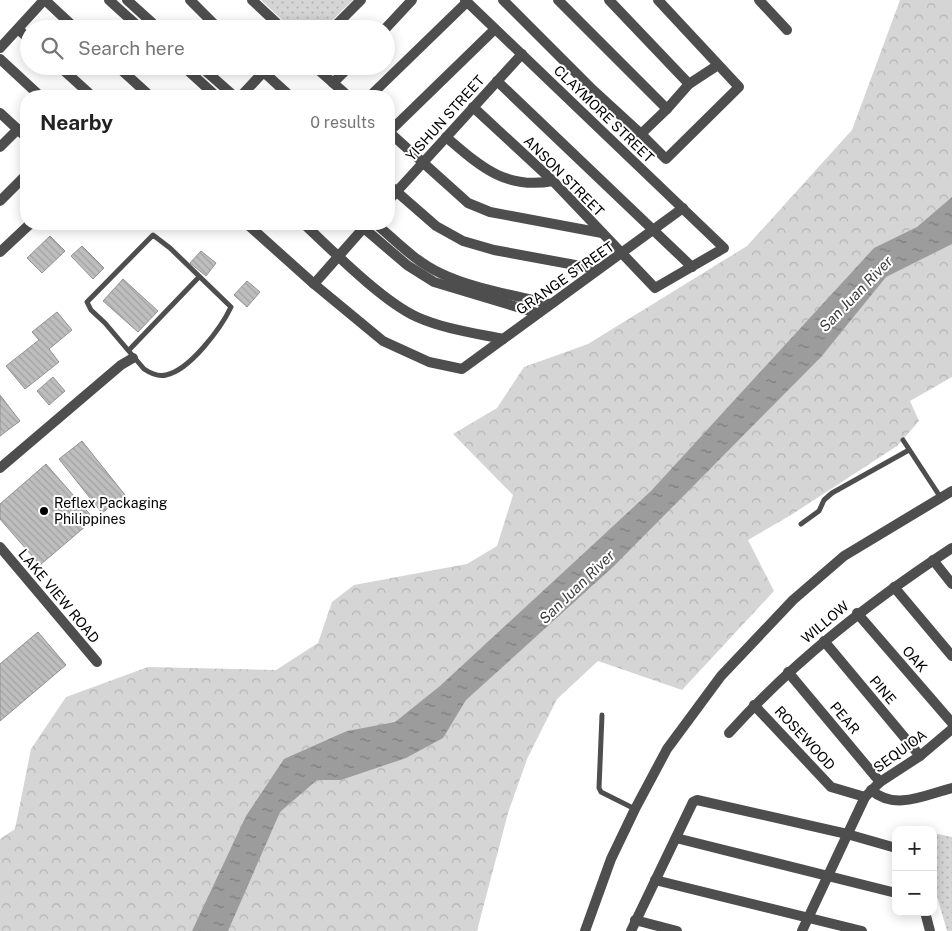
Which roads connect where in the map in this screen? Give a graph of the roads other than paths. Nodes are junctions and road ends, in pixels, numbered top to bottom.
1 (44, 0) edge
2 (109, 0) edge
3 (127, 0) edge
4 (190, 0) edge
5 (252, 0) edge
6 (361, 0) edge
7 (412, 0) edge
8 (503, 0) edge
9 (558, 0) edge
10 (609, 0) edge
11 (658, 0) edge
12 (759, 0) edge
13 (466, 1) edge
14 (26, 20) edge
15 (66, 20) edge
16 (131, 20) edge
17 (149, 20) edge
18 (210, 20) edge
19 (273, 20) edge
20 (341, 20) edge
21 (393, 20) edge
22 (18, 29) edge
23 (495, 29) junction
24 (787, 30) dead end
25 (0, 48) edge
26 (522, 54) junction
27 (0, 59) edge
28 (718, 65) junction
29 (395, 71) edge
30 (69, 75) edge
31 (127, 75) edge
32 (193, 75) edge
33 (210, 75) edge
34 (258, 75) edge
35 (270, 75) edge
36 (324, 75) edge
37 (342, 75) edge
38 (391, 75) edge
39 (497, 81) junction
40 (334, 84) junction
41 (689, 84) junction
42 (34, 90) edge
43 (85, 90) edge
44 (143, 90) edge
45 (209, 90) edge
46 (227, 90) edge
47 (246, 90) edge
48 (284, 90) edge
49 (341, 90) edge
50 (376, 90) edge
51 (473, 107) junction
52 (667, 110) junction
53 (0, 113) edge
54 (395, 126) edge
55 (18, 130) joint
56 (641, 134) junction
57 (395, 137) edge
58 (446, 137) junction
59 (0, 147) edge
60 (423, 162) junction
61 (553, 181) junction
62 (20, 182) edge
63 (395, 186) edge
64 (395, 190) edge
65 (0, 201) edge
66 (683, 208) junction
67 (24, 230) edge
68 (254, 230) edge
69 (311, 230) edge
70 (359, 230) edge
71 (368, 230) edge
72 (383, 230) edge
73 (654, 231) junction
74 (602, 233) junction
75 (0, 252) edge
76 (622, 254) junction
77 (338, 255) junction
78 (692, 267) junction
79 (597, 269) junction
80 (199, 278) junction
81 (314, 284) junction
82 (550, 304) junction
83 (537, 313) junction
84 (503, 339) junction
85 (131, 354) junction
86 (903, 440) dead end
87 (909, 450) junction
88 (0, 468) edge
89 (952, 491) edge
90 (941, 498) junction
91 (801, 524) dead end
92 (0, 547) edge
93 (952, 548) edge
94 (933, 560) junction
95 (952, 584) edge
96 (894, 587) junction
97 (857, 613) junction
98 (824, 641) junction
99 (952, 656) edge
100 (97, 662) dead end
101 (788, 672) junction
102 (754, 705) junction
103 (602, 715) dead end
104 (952, 723) edge
105 (952, 729) edge
106 (729, 733) dead end
107 (920, 756) junction
108 (880, 782) junction
109 (952, 788) edge
110 (868, 793) junction
111 (635, 809) junction
112 (847, 834) junction
113 (676, 838) junction
114 (892, 847) edge
115 (828, 876) junction
116 (655, 880) junction
117 (892, 892) edge
118 (926, 916) edge
119 (808, 918) junction
120 (635, 920) junction
121 (856, 930) edge
122 (585, 931) edge
123 (631, 931) edge
124 (677, 931) edge
125 (802, 931) edge
126 (930, 931) edge

1 - 14 street
1 - 15 street
2 - 16 street
3 - 17 street
4 - 18 street
5 - 19 street
6 - 20 street
7 - 21 street
8 - 56 street
9 - 52 street
10 - 41 street
11 - 28 street
12 - 24 street
13 - 23 street, CLAYMORE STREET
13 - 29 street
22 - 25 street
23 - 26 street, CLAYMORE STREET
23 - 54 street
26 - 39 street, YISHUN STREET
26 - 66 street, CLAYMORE STREET
27 - 42 street
28 - 41 street
28 - 56 street
30 - 43 street
31 - 44 street
32 - 45 street
33 - 46 street
34 - 47 street
35 - 48 street
36 - 40 street
37 - 40 street
38 - 50 street
39 - 51 street, YISHUN STREET
39 - 73 street
40 - 49 street
41 - 52 street
51 - 58 street, YISHUN STREET
51 - 61 street, ANSON STREET
52 - 56 street
53 - 55 street
55 - 59 street
57 - 60 street
58 - 60 street, YISHUN STREET
58 - 61 street
60 - 63 street, YISHUN STREET
60 - 74 street
61 - 74 street, ANSON STREET
62 - 65 street
64 - 79 street
66 - 73 street, GRANGE STREET
66 - 78 street, CLAYMORE STREET
67 - 75 street
68 - 81 street
69 - 77 street
70 - 77 street
71 - 83 street
72 - 82 street
73 - 76 street, GRANGE STREET
73 - 78 street
74 - 76 street, ANSON STREET
76 - 78 street, ANSON STREET
76 - 79 street, GRANGE STREET
77 - 81 street
77 - 84 street
79 - 82 street, GRANGE STREET
80 - 85 lane
80 - 85 lane
80 - 85 lane
81 - 84 street, GRANGE STREET
82 - 83 street, GRANGE STREET
83 - 84 street, GRANGE STREET
85 - 88 street
86 - 87 lane
87 - 90 lane
87 - 91 lane
89 - 90 street
90 - 111 street
92 - 100 street, LAKE VIEW ROAD
93 - 94 street, WILLOW
94 - 95 street
94 - 96 street, WILLOW
96 - 97 street, WILLOW
96 - 99 street
97 - 98 street, WILLOW
97 - 104 street, OAK
98 - 101 street, WILLOW
98 - 107 street, PINE
101 - 102 street, WILLOW
101 - 108 street, PEAR
102 - 106 street, WILLOW
102 - 110 street, ROSEWOOD
103 - 111 lane
105 - 107 street, SEQUIOA
107 - 108 street, SEQUIOA
108 - 110 street, SEQUIOA
109 - 110 street, ROSEWOOD
110 - 112 street
111 - 122 street
112 - 113 street
112 - 114 street
112 - 115 street
113 - 115 street
113 - 116 street
115 - 117 street
115 - 119 street
116 - 119 street
116 - 120 street
118 - 126 street
119 - 121 street
119 - 125 street
120 - 123 street
120 - 124 street

